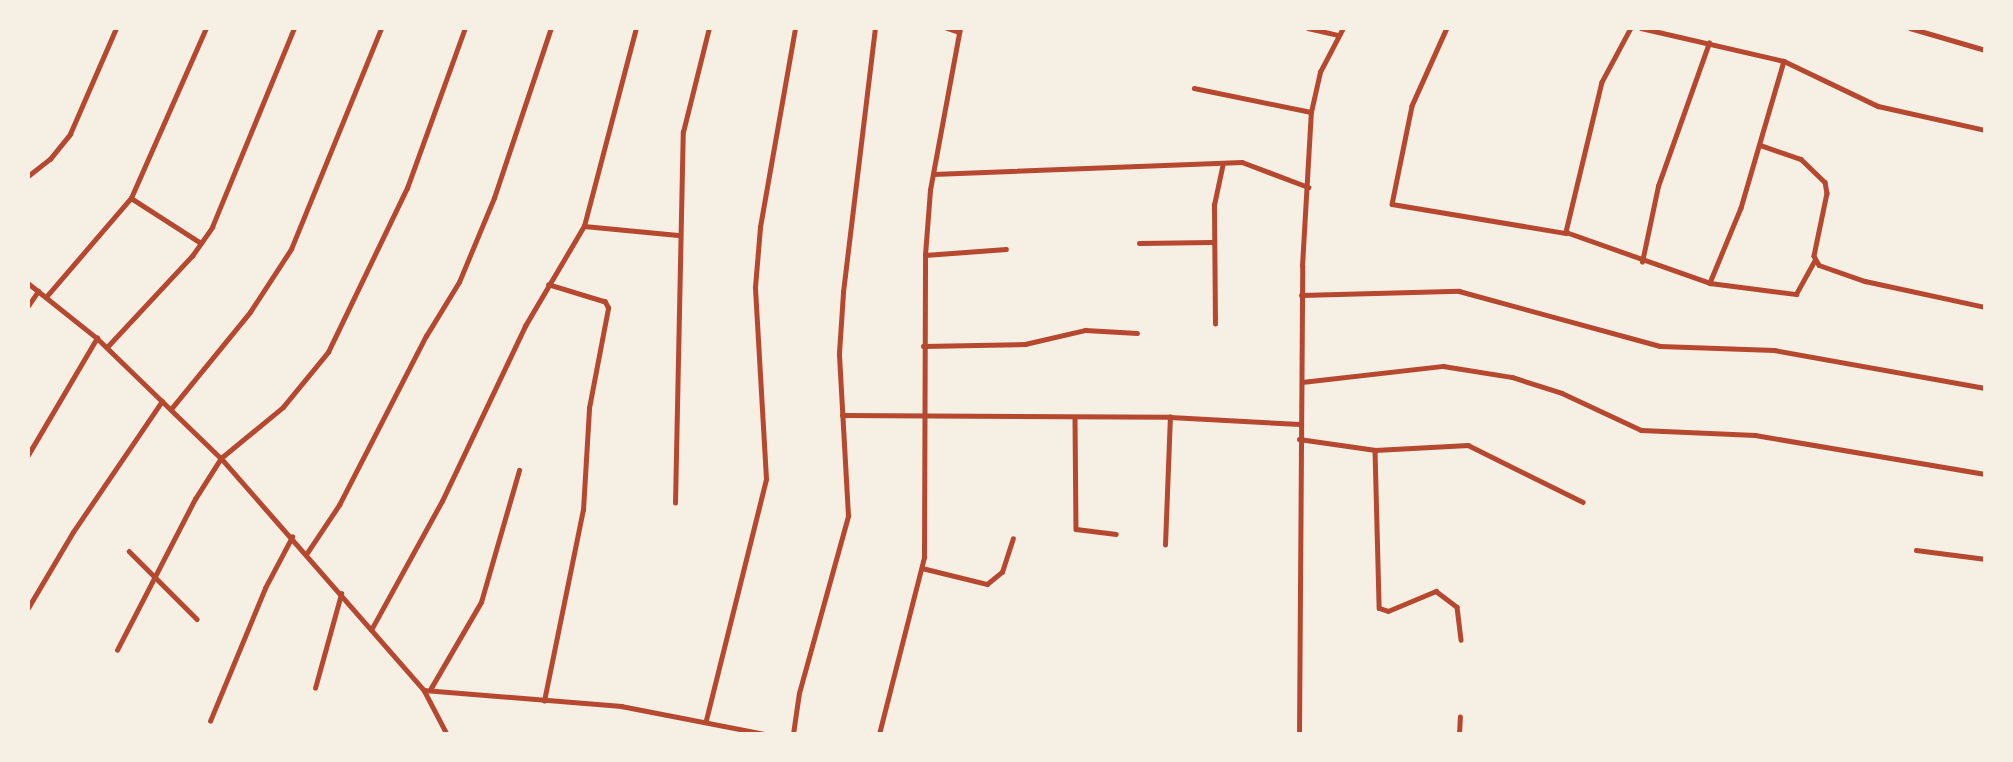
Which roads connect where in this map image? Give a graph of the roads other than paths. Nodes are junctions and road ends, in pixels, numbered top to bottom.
1 (116, 28) edge
2 (206, 28) edge
3 (294, 28) edge
4 (381, 28) edge
5 (465, 28) edge
6 (551, 28) edge
7 (636, 28) edge
8 (709, 28) edge
9 (795, 28) edge
10 (875, 28) edge
11 (947, 28) edge
12 (1308, 28) edge
13 (1343, 28) edge
14 (1447, 28) edge
15 (1631, 28) edge
16 (1641, 28) edge
17 (1684, 28) edge
18 (1910, 28) edge
19 (959, 30) edge
20 (1338, 35) junction
21 (1685, 37) junction
22 (1709, 42) junction
23 (1985, 50) edge
24 (1784, 61) junction
25 (1195, 88) dead end
26 (1311, 112) junction
27 (1985, 131) edge
28 (1760, 145) junction
29 (1223, 165) junction
30 (933, 174) junction
31 (28, 176) edge
32 (1308, 187) junction
33 (131, 198) junction
34 (584, 226) junction
35 (1567, 233) junction
36 (678, 235) junction
37 (1213, 242) junction
38 (201, 243) junction
39 (1139, 243) dead end
40 (1006, 249) dead end
41 (925, 255) junction
42 (1815, 260) junction
43 (1642, 262) junction
44 (28, 283) edge
45 (1710, 284) junction
46 (549, 285) junction
47 (38, 291) junction
48 (1301, 295) junction
49 (46, 297) junction
50 (28, 306) edge
51 (1985, 307) edge
52 (1215, 324) dead end
53 (1137, 333) dead end
54 (97, 338) junction
55 (923, 346) junction
56 (107, 347) junction
57 (1302, 382) junction
58 (1985, 388) edge
59 (162, 401) junction
60 (171, 409) junction
61 (842, 415) junction
62 (927, 415) junction
63 (1075, 417) junction
64 (1170, 417) junction
65 (1300, 424) junction
66 (1298, 439) junction
67 (1375, 450) junction
68 (28, 455) edge
69 (222, 458) junction
70 (519, 470) dead end
71 (1985, 474) edge
72 (1583, 502) dead end
73 (675, 503) dead end
74 (1116, 534) dead end
75 (292, 537) junction
76 (1013, 540) dead end
77 (1165, 545) dead end
78 (1916, 550) dead end
79 (129, 551) dead end
80 (307, 553) junction
81 (1985, 559) edge
82 (922, 568) junction
83 (157, 578) junction
84 (341, 594) junction
85 (28, 608) edge
86 (197, 619) dead end
87 (371, 629) junction
88 (1461, 640) dead end
89 (117, 650) dead end
90 (315, 688) dead end
91 (431, 688) junction
92 (424, 690) junction
93 (544, 701) junction
94 (1460, 717) dead end
95 (706, 720) junction
96 (210, 722) dead end
97 (447, 734) edge
98 (765, 734) edge
99 (793, 734) edge
100 (879, 734) edge
101 (1299, 734) edge
102 (1459, 734) edge

1 - 31 street
2 - 33 street
3 - 38 street
4 - 60 street
5 - 69 street
6 - 80 street
7 - 34 street
8 - 36 street
9 - 95 street
10 - 61 street
11 - 19 street
12 - 20 street
13 - 20 street
14 - 35 street
15 - 35 street
16 - 21 street
17 - 21 street
18 - 23 street
19 - 30 street
20 - 26 street
21 - 22 street
22 - 24 street
22 - 43 street
24 - 27 street
24 - 28 street
25 - 26 street
26 - 32 street
28 - 42 street
28 - 45 street
29 - 30 street
29 - 32 street
29 - 37 street
30 - 41 street
32 - 48 street
33 - 38 street
33 - 49 street
34 - 36 street
34 - 46 street
35 - 43 street
36 - 73 street
37 - 39 street
37 - 52 street
38 - 56 street
40 - 41 street
41 - 55 street
42 - 45 street
42 - 51 street
43 - 45 street
44 - 47 street
46 - 87 street
46 - 93 street
47 - 49 street
47 - 50 street
48 - 57 street
48 - 58 street
49 - 54 street
53 - 55 street
54 - 56 street
54 - 68 street
55 - 62 street
56 - 59 street
57 - 65 street
57 - 71 street
59 - 60 street
59 - 85 street
60 - 69 street
61 - 62 street
61 - 99 street
62 - 63 street
62 - 82 street
63 - 64 street
63 - 74 street
64 - 65 street
64 - 77 street
65 - 66 street
66 - 67 street
66 - 101 street
67 - 72 street
67 - 88 street
69 - 75 street
69 - 83 street
70 - 91 street
75 - 80 street
75 - 96 street
76 - 82 street
78 - 81 street
79 - 83 street
80 - 84 street
82 - 100 street
83 - 86 street
83 - 89 street
84 - 87 street
84 - 90 street
87 - 92 street
91 - 92 street
91 - 93 street
92 - 97 street
93 - 95 street
94 - 102 street
95 - 98 street

